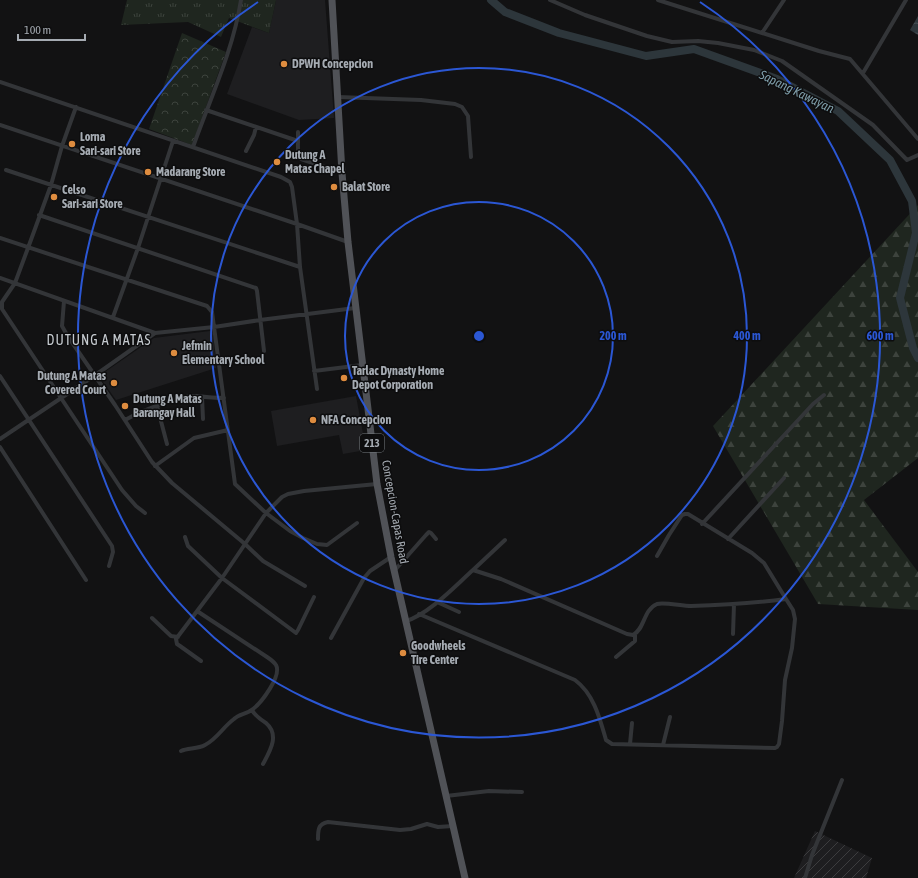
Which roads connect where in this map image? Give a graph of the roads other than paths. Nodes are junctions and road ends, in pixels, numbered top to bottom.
1 (242, 0) edge
2 (332, 0) edge
3 (550, 0) edge
4 (658, 0) edge
5 (784, 0) edge
6 (906, 0) edge
7 (762, 33) junction
8 (863, 73) junction
9 (0, 82) edge
10 (338, 97) junction
11 (76, 107) junction
12 (206, 110) junction
13 (0, 125) edge
14 (256, 127) junction
15 (298, 132) dead end
16 (918, 138) edge
17 (173, 141) junction
18 (298, 141) junction
19 (62, 146) junction
20 (193, 148) junction
21 (246, 151) dead end
22 (918, 155) edge
23 (471, 157) dead end
24 (6, 170) dead end
25 (342, 173) junction
26 (160, 179) junction
27 (51, 185) junction
28 (39, 215) junction
29 (148, 217) junction
30 (297, 224) junction
31 (0, 238) edge
32 (348, 242) junction
33 (28, 248) junction
34 (138, 248) junction
35 (300, 267) junction
36 (0, 278) edge
37 (126, 279) junction
38 (15, 283) junction
39 (64, 301) junction
40 (355, 308) junction
41 (307, 315) junction
42 (113, 317) junction
43 (260, 320) junction
44 (214, 327) junction
45 (155, 333) junction
46 (264, 351) dead end
47 (362, 365) junction
48 (314, 371) junction
49 (0, 376) edge
50 (94, 376) junction
51 (317, 389) dead end
52 (824, 394) dead end
53 (202, 397) junction
54 (62, 398) junction
55 (224, 398) junction
56 (157, 406) junction
57 (203, 419) dead end
58 (28, 420) junction
59 (125, 420) junction
60 (228, 430) junction
61 (0, 439) edge
62 (167, 444) dead end
63 (0, 447) edge
64 (156, 466) junction
65 (784, 478) dead end
66 (378, 484) junction
67 (145, 513) dead end
68 (266, 513) junction
69 (357, 523) dead end
70 (702, 524) junction
71 (185, 537) dead end
72 (436, 539) dead end
73 (728, 539) junction
74 (505, 540) dead end
75 (245, 544) junction
76 (657, 556) dead end
77 (391, 557) junction
78 (109, 566) dead end
79 (474, 570) junction
80 (394, 571) junction
81 (222, 578) junction
82 (86, 580) dead end
83 (305, 586) dead end
84 (314, 597) dead end
85 (786, 600) junction
86 (438, 602) junction
87 (734, 604) junction
88 (197, 611) junction
89 (459, 612) dead end
90 (419, 614) junction
91 (152, 618) dead end
92 (406, 621) junction
93 (635, 634) junction
94 (732, 634) dead end
95 (178, 637) junction
96 (332, 638) dead end
97 (616, 657) dead end
98 (201, 661) dead end
99 (252, 710) junction
100 (670, 718) dead end
101 (632, 723) dead end
102 (630, 744) junction
103 (663, 745) junction
104 (181, 751) dead end
105 (263, 764) dead end
106 (842, 780) dead end
107 (522, 792) dead end
108 (446, 796) junction
109 (453, 826) junction
110 (318, 839) dead end
111 (465, 878) edge
112 (805, 878) edge

1 - 12 street
2 - 10 main road, Concepcion-Capas Road / 213
3 - 22 street
4 - 7 street
5 - 7 street
6 - 8 street
7 - 8 street
8 - 16 street
9 - 11 street
10 - 23 street
10 - 25 main road, Concepcion-Capas Road / 213
11 - 17 street
11 - 19 street
12 - 14 street
12 - 20 street
13 - 19 street
14 - 18 street
14 - 21 street
15 - 18 street
17 - 20 street
17 - 26 street
18 - 25 street
19 - 26 street
19 - 27 street
20 - 30 street
24 - 27 street
25 - 32 main road, Concepcion-Capas Road / 213
26 - 29 street
26 - 30 street
27 - 28 street
27 - 29 street
28 - 33 street
28 - 34 street
29 - 34 street
29 - 35 street
30 - 32 street
30 - 35 street
31 - 33 street
32 - 40 main road, Concepcion-Capas Road / 213
33 - 37 street
33 - 38 street
34 - 37 street
34 - 43 street
35 - 41 street
36 - 38 street
37 - 42 street
37 - 44 street
38 - 39 street
38 - 54 street
39 - 42 street
39 - 50 street
40 - 41 street
40 - 47 main road, Concepcion-Capas Road / 213
41 - 43 street
41 - 48 street
42 - 45 street
43 - 44 street
43 - 46 street
44 - 45 street
44 - 55 street
45 - 50 street
47 - 48 street
47 - 66 main road, Concepcion-Capas Road / 213
48 - 51 street
49 - 58 street
50 - 54 street
50 - 59 street
52 - 70 street
53 - 55 street
53 - 56 street
53 - 57 street
54 - 58 street
54 - 67 street
55 - 60 street
56 - 59 street
56 - 62 street
58 - 61 street
58 - 78 street
59 - 64 street
60 - 64 street
60 - 68 street
63 - 82 street
64 - 75 street
65 - 73 street
66 - 68 street
66 - 77 main road, Concepcion-Capas Road / 213
68 - 69 street
68 - 75 street
70 - 73 street
70 - 76 street
71 - 81 street
72 - 80 street
73 - 85 street
74 - 79 street
75 - 81 street
75 - 83 street
77 - 80 main road, Concepcion-Capas Road / 213
77 - 96 street
79 - 86 street
79 - 93 street
80 - 92 main road, Concepcion-Capas Road / 213
81 - 84 street
81 - 88 street
85 - 87 street
85 - 103 street
86 - 89 street
86 - 90 street
87 - 93 street
87 - 94 street
88 - 95 street
88 - 99 street
90 - 92 street
90 - 102 street
91 - 95 street
92 - 108 main road, Concepcion-Capas Road / 213
93 - 97 street
95 - 98 street
99 - 104 street
99 - 105 street
100 - 103 street
101 - 102 street
102 - 103 street
106 - 112 street
107 - 108 street
108 - 109 main road, Concepcion-Capas Road / 213
109 - 110 street
109 - 111 main road, Concepcion-Capas Road / 213

